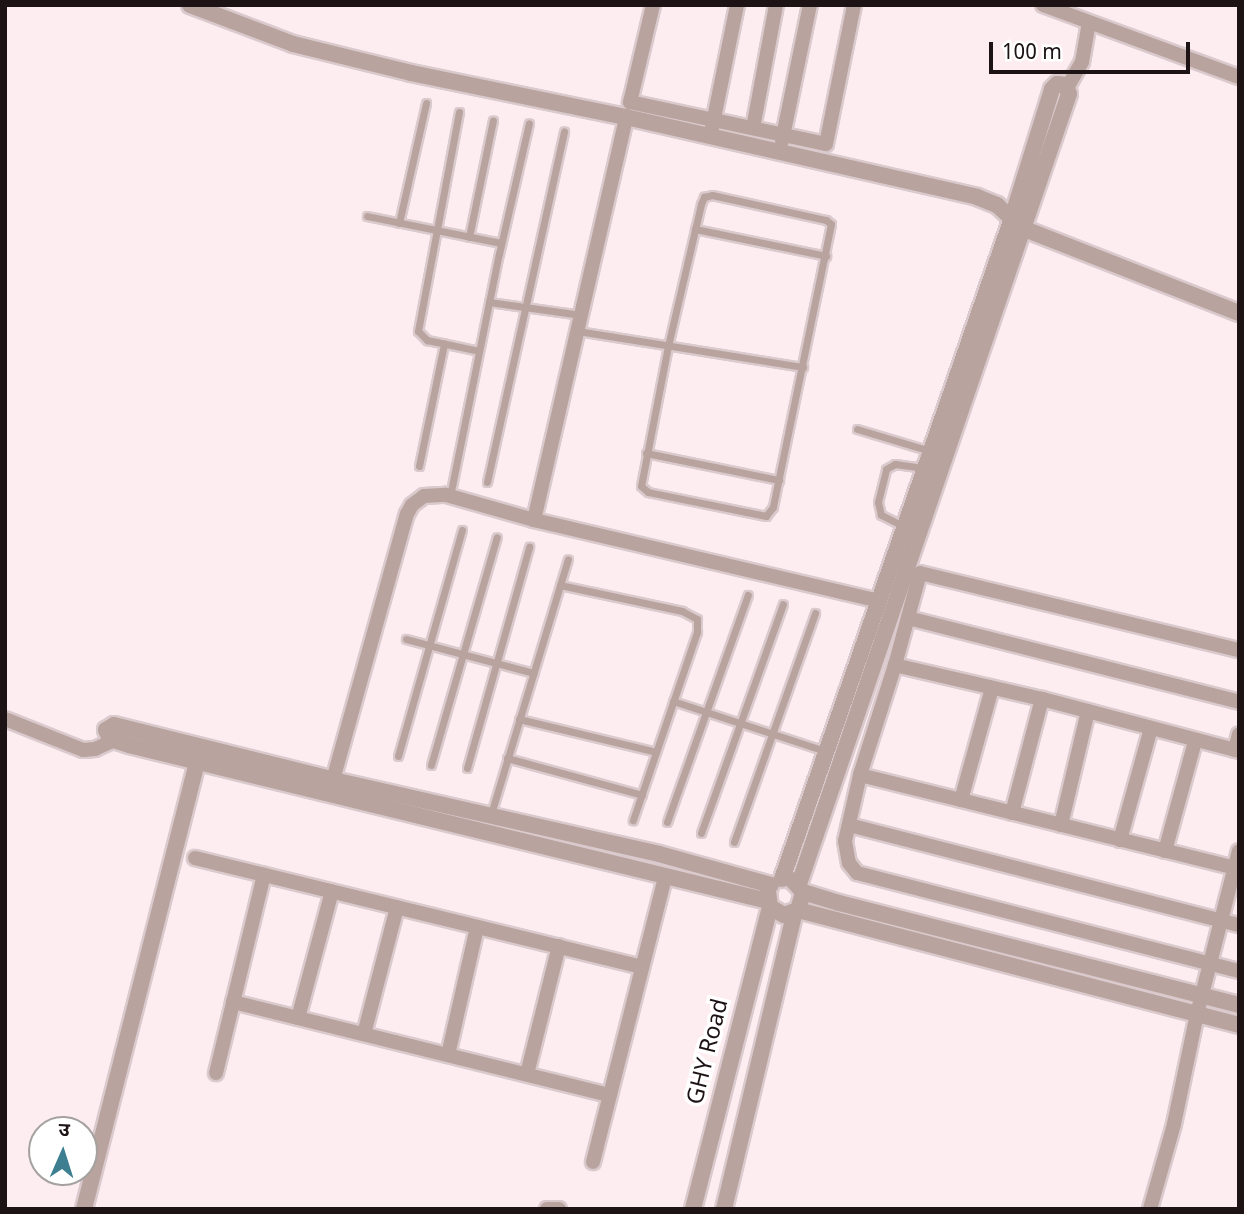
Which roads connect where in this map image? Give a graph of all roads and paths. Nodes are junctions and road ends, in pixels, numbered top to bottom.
1 (190, 5) edge
2 (653, 5) edge
3 (737, 5) edge
4 (776, 5) edge
5 (810, 5) edge
6 (854, 5) edge
7 (1043, 5) edge
8 (1089, 23) junction
9 (1239, 77) edge
10 (1068, 86) joint
11 (426, 103) dead end
12 (459, 112) dead end
13 (626, 117) junction
14 (493, 120) dead end
15 (529, 123) dead end
16 (753, 128) junction
17 (712, 129) junction
18 (564, 131) dead end
19 (784, 134) junction
20 (780, 152) junction
21 (367, 216) dead end
22 (399, 223) junction
23 (1016, 224) junction
24 (695, 229) junction
25 (435, 230) junction
26 (469, 237) junction
27 (501, 243) junction
28 (825, 256) junction
29 (489, 302) junction
30 (524, 307) junction
31 (1239, 313) edge
32 (580, 315) junction
33 (577, 331) junction
34 (444, 344) junction
35 (668, 345) junction
36 (479, 351) junction
37 (803, 367) junction
38 (857, 429) dead end
39 (930, 451) junction
40 (646, 453) junction
41 (419, 466) dead end
42 (923, 468) junction
43 (779, 480) junction
44 (487, 482) dead end
45 (450, 496) junction
46 (534, 520) junction
47 (903, 526) junction
48 (462, 530) dead end
49 (497, 537) dead end
50 (530, 547) dead end
51 (568, 559) dead end
52 (560, 585) junction
53 (748, 595) dead end
54 (876, 600) junction
55 (783, 604) dead end
56 (815, 613) dead end
57 (908, 618) junction
58 (406, 639) dead end
59 (428, 645) junction
60 (1239, 650) edge
61 (464, 654) junction
62 (497, 663) junction
63 (895, 665) junction
64 (534, 673) junction
65 (992, 688) junction
66 (1042, 699) junction
67 (673, 701) junction
68 (1239, 702) edge
69 (1088, 711) junction
70 (707, 712) junction
71 (5, 719) edge
72 (519, 719) junction
73 (739, 723) junction
74 (1151, 728) junction
75 (772, 732) junction
76 (1239, 734) edge
77 (114, 740) junction
78 (1195, 741) junction
79 (656, 751) junction
80 (825, 751) junction
81 (1237, 751) edge
82 (398, 756) dead end
83 (507, 758) junction
84 (197, 762) junction
85 (431, 765) dead end
86 (467, 768) dead end
87 (860, 775) junction
88 (333, 780) junction
89 (642, 795) junction
90 (961, 800) junction
91 (1012, 813) junction
92 (490, 815) junction
93 (633, 820) dead end
94 (667, 822) dead end
95 (849, 825) junction
96 (1062, 825) junction
97 (701, 833) dead end
98 (1120, 840) junction
99 (734, 842) dead end
100 (1166, 851) junction
101 (1239, 851) edge
102 (195, 858) dead end
103 (1237, 869) edge
104 (264, 875) junction
105 (665, 877) junction
106 (776, 882) junction
107 (801, 888) junction
108 (332, 891) junction
109 (769, 904) junction
110 (397, 907) junction
111 (797, 911) junction
112 (1221, 921) junction
113 (1239, 925) edge
114 (477, 927) junction
115 (559, 946) junction
116 (1210, 963) junction
117 (642, 967) junction
118 (1239, 971) edge
119 (1202, 996) junction
120 (233, 1002) junction
121 (1239, 1005) edge
122 (1197, 1014) junction
123 (298, 1018) junction
124 (1239, 1025) edge
125 (364, 1034) junction
126 (448, 1055) junction
127 (216, 1073) dead end
128 (527, 1074) junction
129 (610, 1095) junction
130 (593, 1162) dead end
131 (84, 1209) edge
132 (547, 1209) edge
133 (559, 1209) edge
134 (693, 1209) edge
135 (724, 1209) edge
136 (1150, 1209) edge

1 - 13 street
2 - 17 street
3 - 17 street
4 - 16 street
5 - 19 street
6 - 19 street
7 - 8 street
8 - 9 street
8 - 10 street
10 - 23 street
11 - 22 lane
12 - 25 lane
13 - 17 street
13 - 32 street
14 - 26 lane
15 - 27 lane
16 - 17 street
16 - 19 street
17 - 20 street
18 - 30 lane
19 - 20 street
20 - 23 street
21 - 22 lane
22 - 25 lane
23 - 31 street
23 - 39 street
23 - 107 street
24 - 28 lane
24 - 28 lane
24 - 35 lane
25 - 26 lane
25 - 34 lane
26 - 27 lane
27 - 29 lane
28 - 37 lane
29 - 30 lane
29 - 36 lane
30 - 32 lane
30 - 44 lane
32 - 33 street
33 - 35 lane
33 - 46 street
34 - 36 lane
34 - 41 lane
35 - 37 lane
35 - 40 lane
36 - 45 lane
37 - 43 lane
38 - 39 lane
39 - 42 street
40 - 43 lane
40 - 43 lane
42 - 47 street
42 - 47 lane
45 - 46 street
45 - 88 street
46 - 54 street
47 - 54 street
48 - 59 lane
49 - 61 lane
50 - 62 lane
51 - 52 lane
52 - 64 lane
52 - 67 lane
53 - 70 lane
54 - 80 street
55 - 73 lane
56 - 75 lane
57 - 60 street
57 - 63 street
57 - 68 street
58 - 59 lane
59 - 61 lane
59 - 82 lane
61 - 62 lane
61 - 85 lane
62 - 64 lane
62 - 86 lane
63 - 65 street
63 - 87 street
64 - 72 lane
65 - 66 street
65 - 90 street
66 - 69 street
66 - 91 street
67 - 70 lane
67 - 79 lane
69 - 74 street
69 - 96 street
70 - 73 lane
70 - 94 lane
71 - 77 street
72 - 79 lane
72 - 83 lane
73 - 75 lane
73 - 97 lane
74 - 78 street
74 - 98 street
75 - 80 lane
75 - 99 lane
76 - 81 street
77 - 84 street
77 - 88 street
78 - 81 street
78 - 100 street
79 - 89 lane
80 - 106 street
83 - 89 lane
83 - 92 lane
84 - 105 street
84 - 131 street
87 - 90 street
87 - 95 street
88 - 92 street
89 - 93 lane
90 - 91 street
91 - 96 street
92 - 106 street
95 - 112 street
95 - 116 street
96 - 98 street
98 - 100 street
100 - 103 street
101 - 103 street
102 - 104 street
103 - 112 street
104 - 108 street
104 - 120 street
105 - 109 street
105 - 117 street
106 - 107 street
106 - 109 street
107 - 111 street
107 - 119 street
108 - 110 street
108 - 123 street
109 - 111 street
109 - 134 street, GHY Road
110 - 114 street
110 - 125 street
111 - 122 street
111 - 135 street
112 - 113 street
112 - 116 street
114 - 115 street
114 - 126 street
115 - 117 street
115 - 128 street
116 - 118 street
116 - 119 street
117 - 129 street
119 - 121 street
119 - 122 street
120 - 123 street
120 - 127 street
122 - 124 street
122 - 136 street
123 - 125 street
125 - 126 street
126 - 128 street
128 - 129 street
129 - 130 street
132 - 133 street

